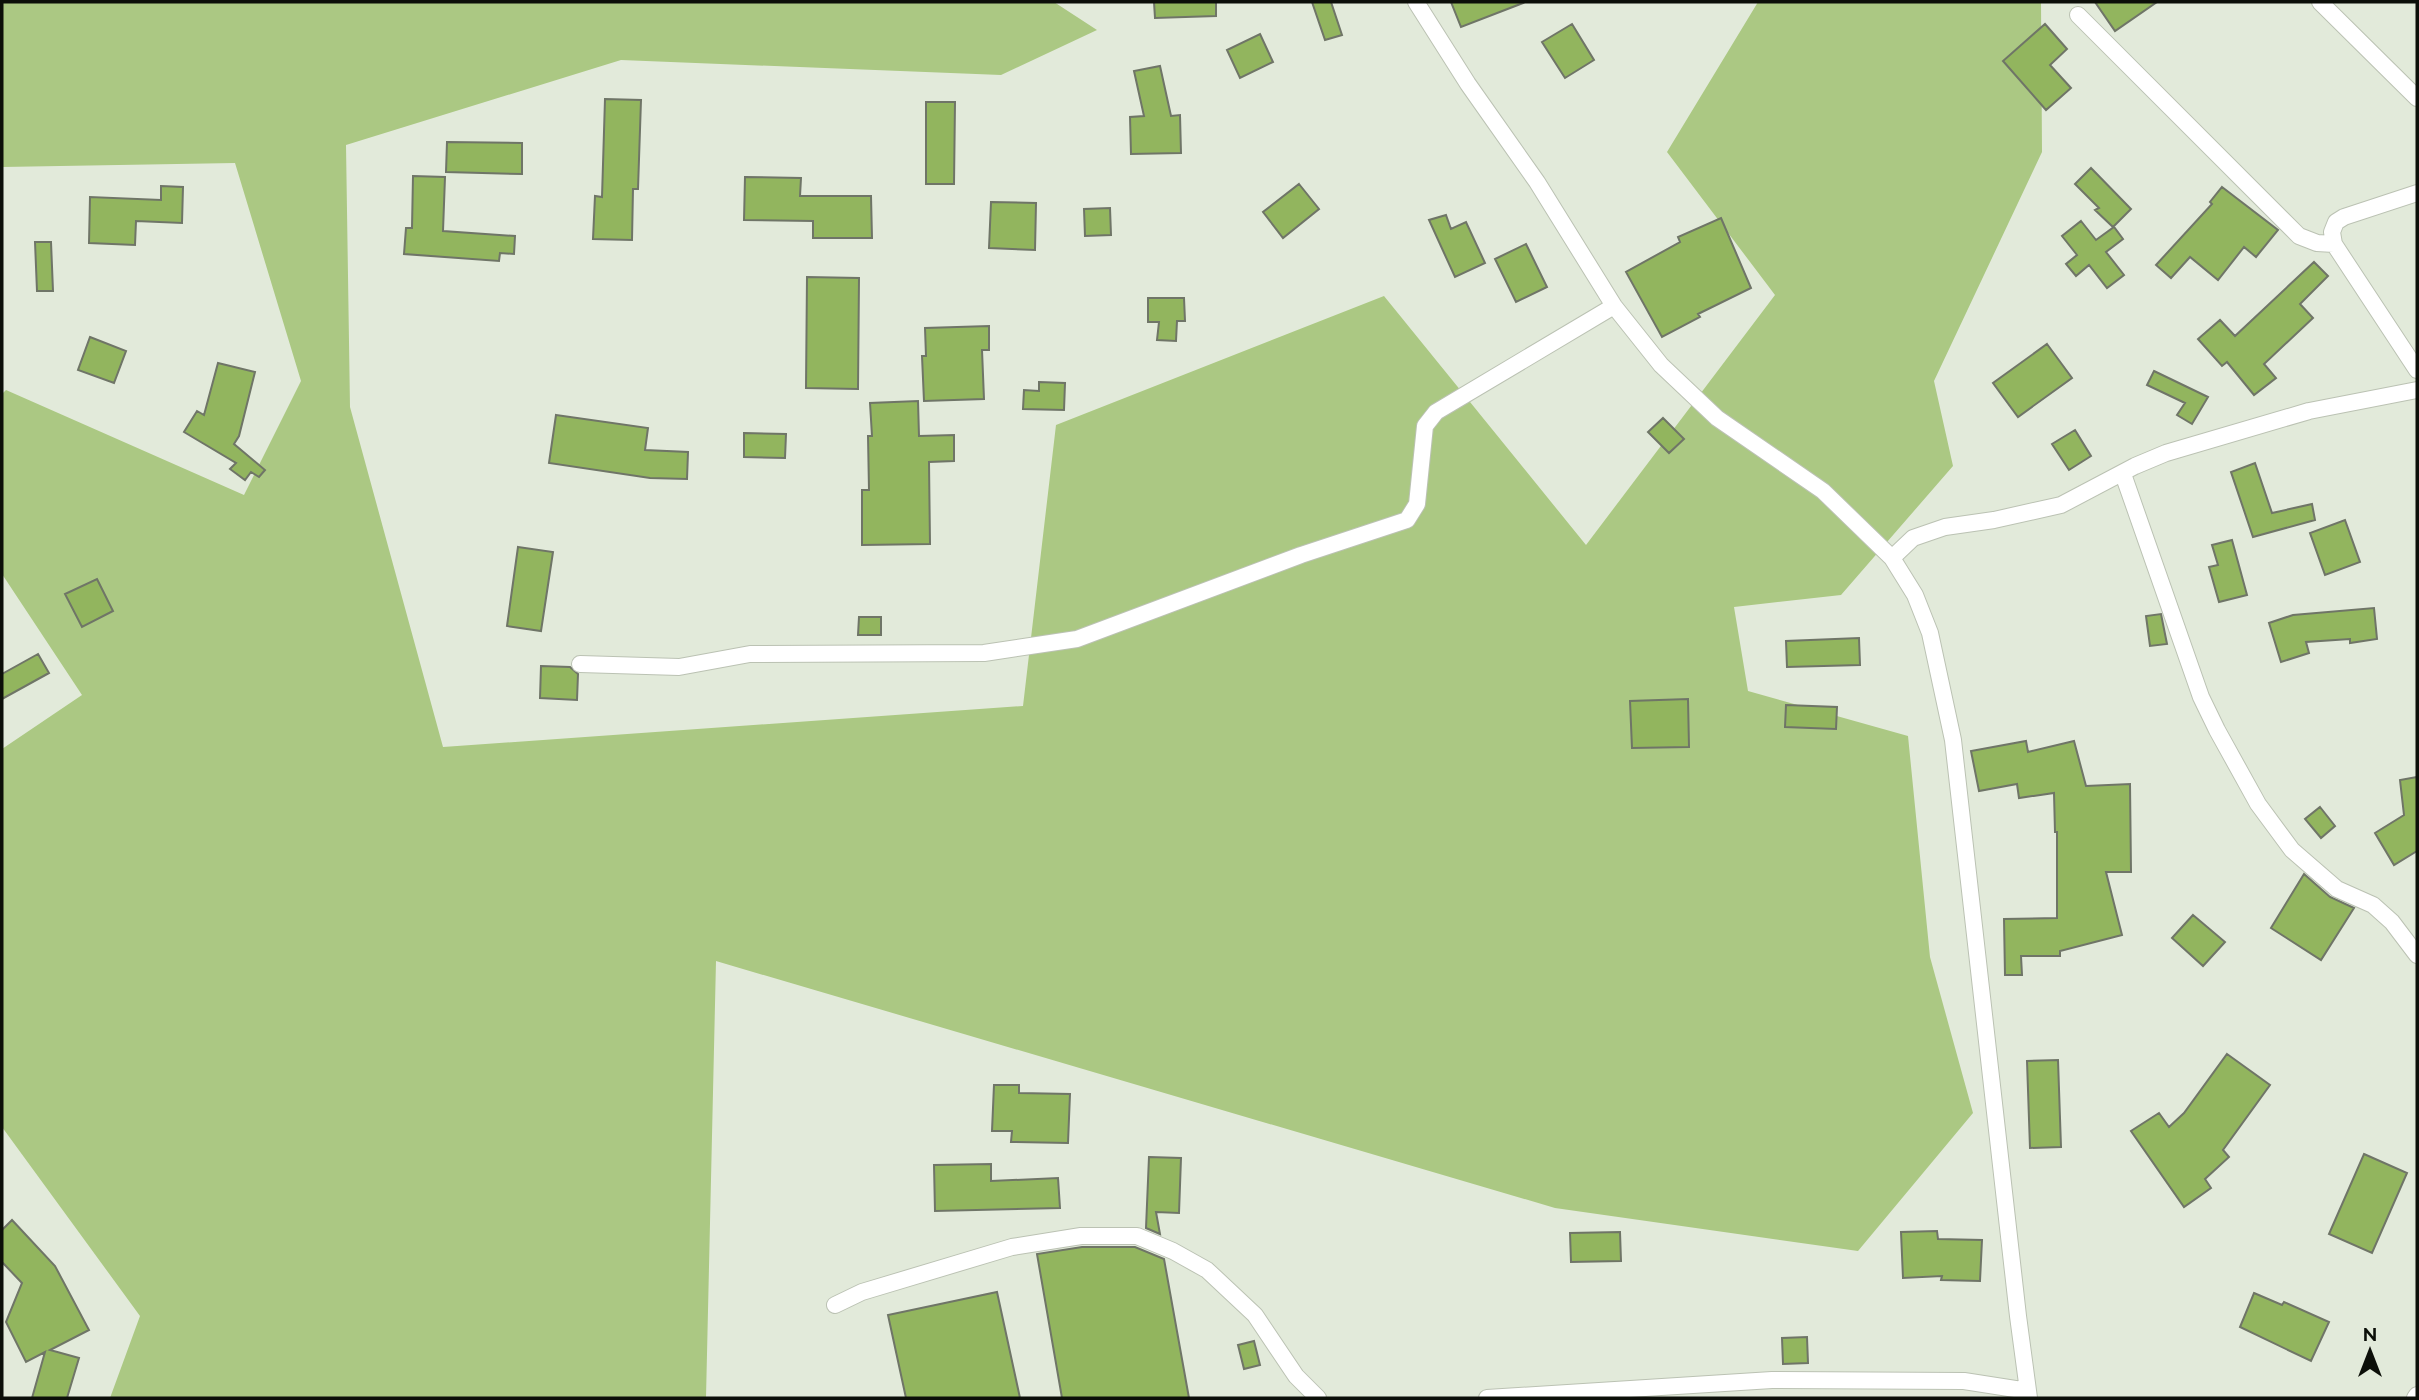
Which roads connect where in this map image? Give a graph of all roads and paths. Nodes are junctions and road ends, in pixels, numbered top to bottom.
1 (1416, 2) edge
2 (2320, 2) edge
3 (2078, 15) dead end
4 (2417, 98) edge
5 (2417, 193) edge
6 (2334, 244) junction
7 (1614, 306) junction
8 (2417, 370) edge
9 (2417, 390) edge
10 (2123, 474) junction
11 (1892, 558) junction
12 (580, 664) dead end
13 (2417, 955) edge
14 (835, 1306) dead end
15 (2029, 1395) edge
16 (1318, 1398) edge
17 (1487, 1398) edge

1 - 7 street
2 - 4 street
3 - 6 street
5 - 6 street
6 - 8 street
7 - 11 street
7 - 12 street
9 - 10 street
10 - 11 street
10 - 13 street
11 - 15 street
14 - 16 street
15 - 17 street

